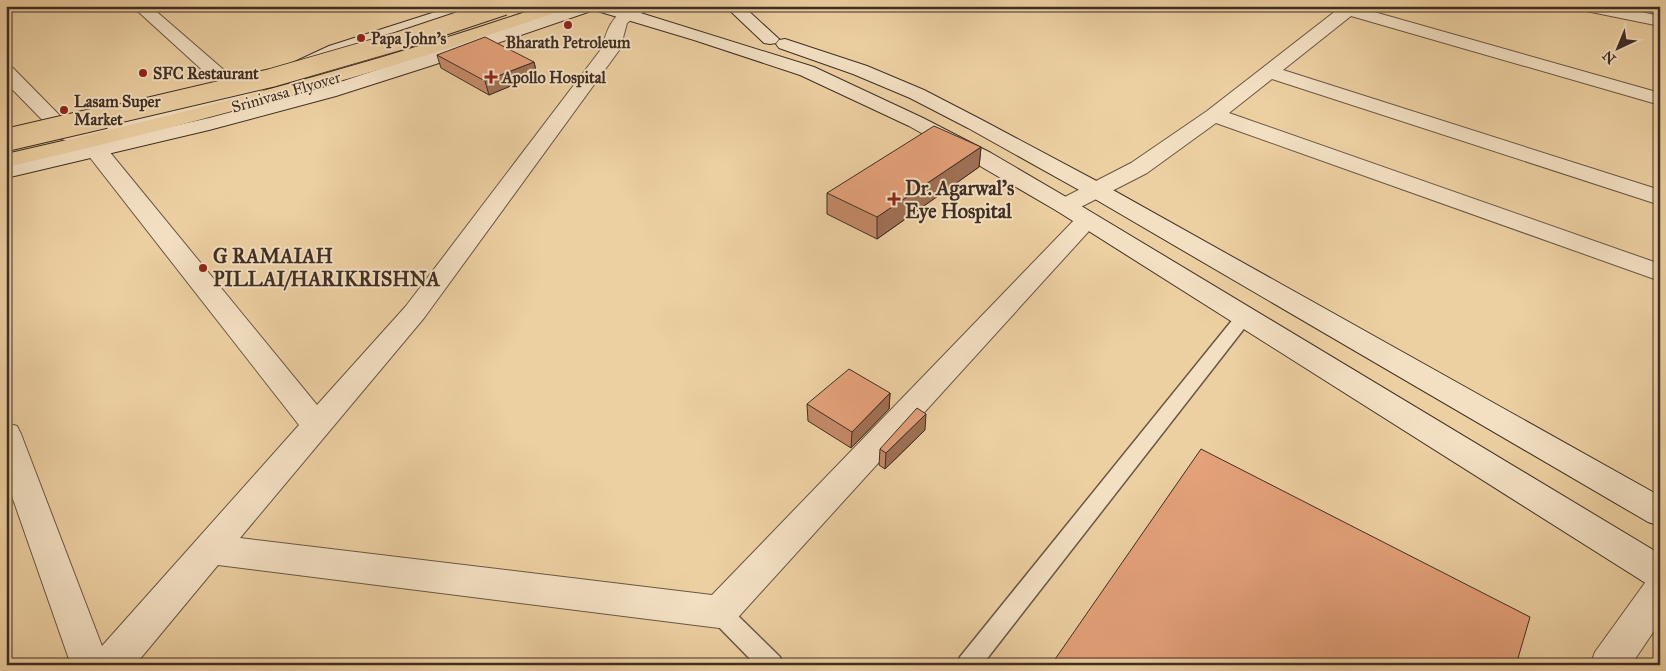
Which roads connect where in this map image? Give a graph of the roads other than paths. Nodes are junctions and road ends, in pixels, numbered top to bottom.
1 (140, 6) edge
2 (472, 6) edge
3 (504, 6) edge
4 (560, 6) edge
5 (588, 6) edge
6 (599, 6) edge
7 (664, 6) edge
8 (733, 6) edge
9 (1586, 6) edge
10 (1351, 8) edge
11 (634, 11) edge
12 (1660, 21) edge
13 (770, 39) junction
14 (6, 72) edge
15 (1269, 72) junction
16 (240, 94) junction
17 (1660, 99) edge
18 (1214, 115) junction
19 (68, 135) junction
20 (6, 140) edge
21 (6, 149) edge
22 (96, 150) junction
23 (6, 161) edge
24 (6, 171) edge
25 (1660, 198) edge
26 (1083, 205) junction
27 (1660, 273) edge
28 (1244, 317) junction
29 (316, 425) junction
30 (6, 434) edge
31 (1660, 512) edge
32 (209, 549) junction
33 (1660, 573) edge
34 (1660, 591) edge
35 (718, 612) junction
36 (90, 665) edge
37 (110, 665) edge
38 (772, 665) edge
39 (968, 665) edge
40 (1609, 665) edge

1 - 16 street
2 - 16 street
3 - 20 main road, Srinivasa Flyover, bridge
4 - 23 main road, Srinivasa Flyover
5 - 22 street
6 - 11 street
7 - 13 street
8 - 13 street
9 - 12 street
10 - 15 street
10 - 17 street
11 - 26 street
11 - 29 street
13 - 26 street
14 - 19 street
15 - 18 street
15 - 25 street
16 - 19 street
18 - 26 street
18 - 27 street
19 - 21 street
22 - 24 street
22 - 29 street
26 - 28 street
26 - 31 street
26 - 35 street
28 - 33 street
28 - 39 lane
29 - 32 street
30 - 36 street
32 - 35 street
32 - 37 street
34 - 40 street
35 - 38 lane

